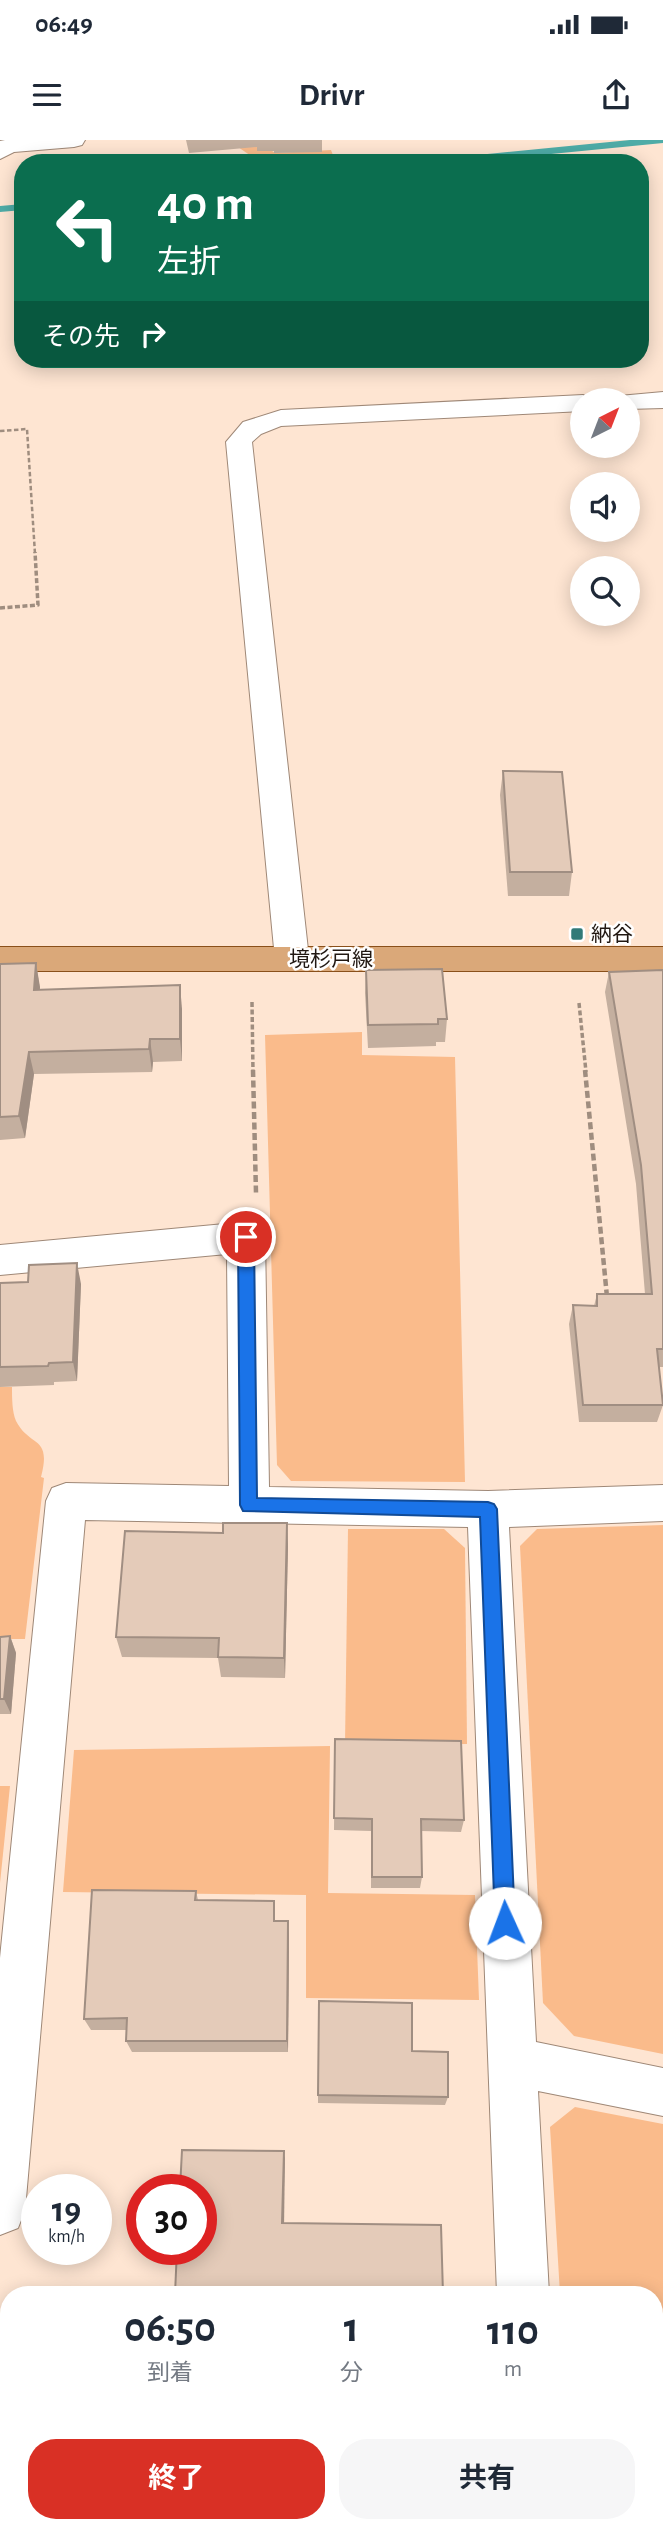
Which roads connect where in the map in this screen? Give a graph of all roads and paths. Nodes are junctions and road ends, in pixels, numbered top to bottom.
1 (74, 140) edge
2 (5, 146) edge
3 (663, 400) edge
4 (640, 401) edge
5 (570, 404) edge
6 (0, 431) edge
7 (0, 608) edge
8 (0, 959) edge
9 (252, 959) junction
10 (292, 959) junction
11 (663, 959) edge
12 (578, 995) dead end
13 (246, 1237) junction
14 (0, 1260) edge
15 (607, 1299) edge
16 (663, 1503) edge
17 (248, 1505) junction
18 (488, 1509) junction
19 (511, 2061) junction
20 (663, 2092) edge
21 (0, 2210) edge
22 (523, 2286) edge

1 - 2 street
3 - 4 street
5 - 10 street
6 - 7 path
8 - 9 main road, 境杉戸線
9 - 10 main road, 境杉戸線
9 - 13 path
10 - 11 main road, 境杉戸線
12 - 15 path
13 - 14 street
13 - 17 street
16 - 18 street
17 - 18 street
17 - 21 street
18 - 19 street
19 - 20 street
19 - 22 street

